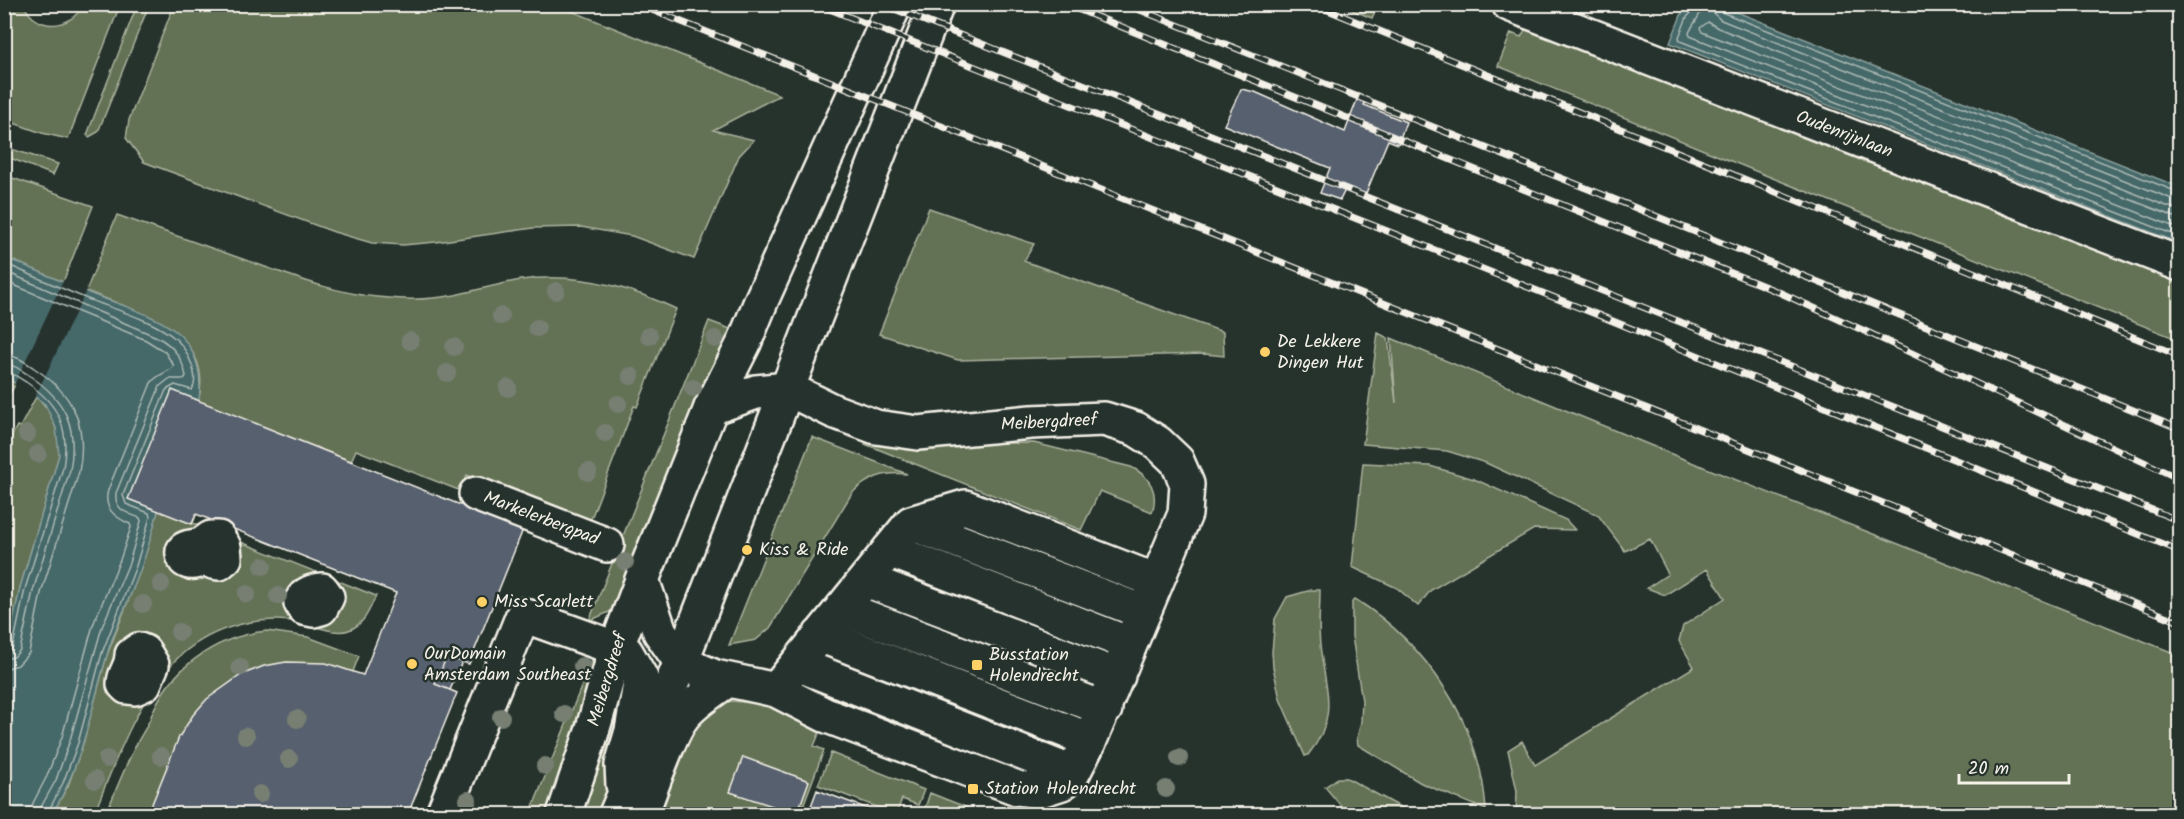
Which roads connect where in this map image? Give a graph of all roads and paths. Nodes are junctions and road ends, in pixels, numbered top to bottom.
1 (895, 4) edge
2 (937, 4) edge
3 (1513, 6) edge
4 (2180, 264) edge
5 (788, 389) junction
6 (711, 408) junction
7 (476, 494) dead end
8 (911, 523) junction
9 (607, 545) dead end
10 (889, 550) junction
11 (642, 580) junction
12 (866, 580) junction
13 (1156, 581) junction
14 (842, 608) junction
15 (1143, 612) junction
16 (820, 636) junction
17 (1130, 644) junction
18 (616, 649) junction
19 (681, 662) junction
20 (797, 664) junction
21 (1118, 676) junction
22 (728, 680) junction
23 (776, 690) junction
24 (1105, 709) junction
25 (1090, 741) junction
26 (1073, 773) junction
27 (627, 808) edge
28 (443, 814) edge
29 (564, 814) edge

1 - 6 main road, Meibergdreef
2 - 5 main road
3 - 4 main road, Oudenrijnlaan
5 - 6 main road
5 - 13 main road, Meibergdreef
5 - 19 main road
6 - 11 main road, Meibergdreef
7 - 9 main road, Markelerbergpad
8 - 10 main road
8 - 13 main road
8 - 15 main road
10 - 12 main road
10 - 17 main road
11 - 18 main road, Meibergdreef
11 - 19 main road
12 - 14 main road
12 - 21 main road
13 - 15 main road, Meibergdreef
14 - 16 main road
14 - 24 main road
15 - 17 main road, Meibergdreef
16 - 20 main road
16 - 25 main road
17 - 21 main road, Meibergdreef
18 - 27 main road
18 - 28 main road
18 - 29 main road, Meibergdreef
19 - 22 main road
19 - 27 main road
20 - 23 main road
20 - 26 main road
21 - 24 main road, Meibergdreef
22 - 23 main road
22 - 27 main road
23 - 26 main road
24 - 25 main road, Meibergdreef
25 - 26 main road, Meibergdreef

